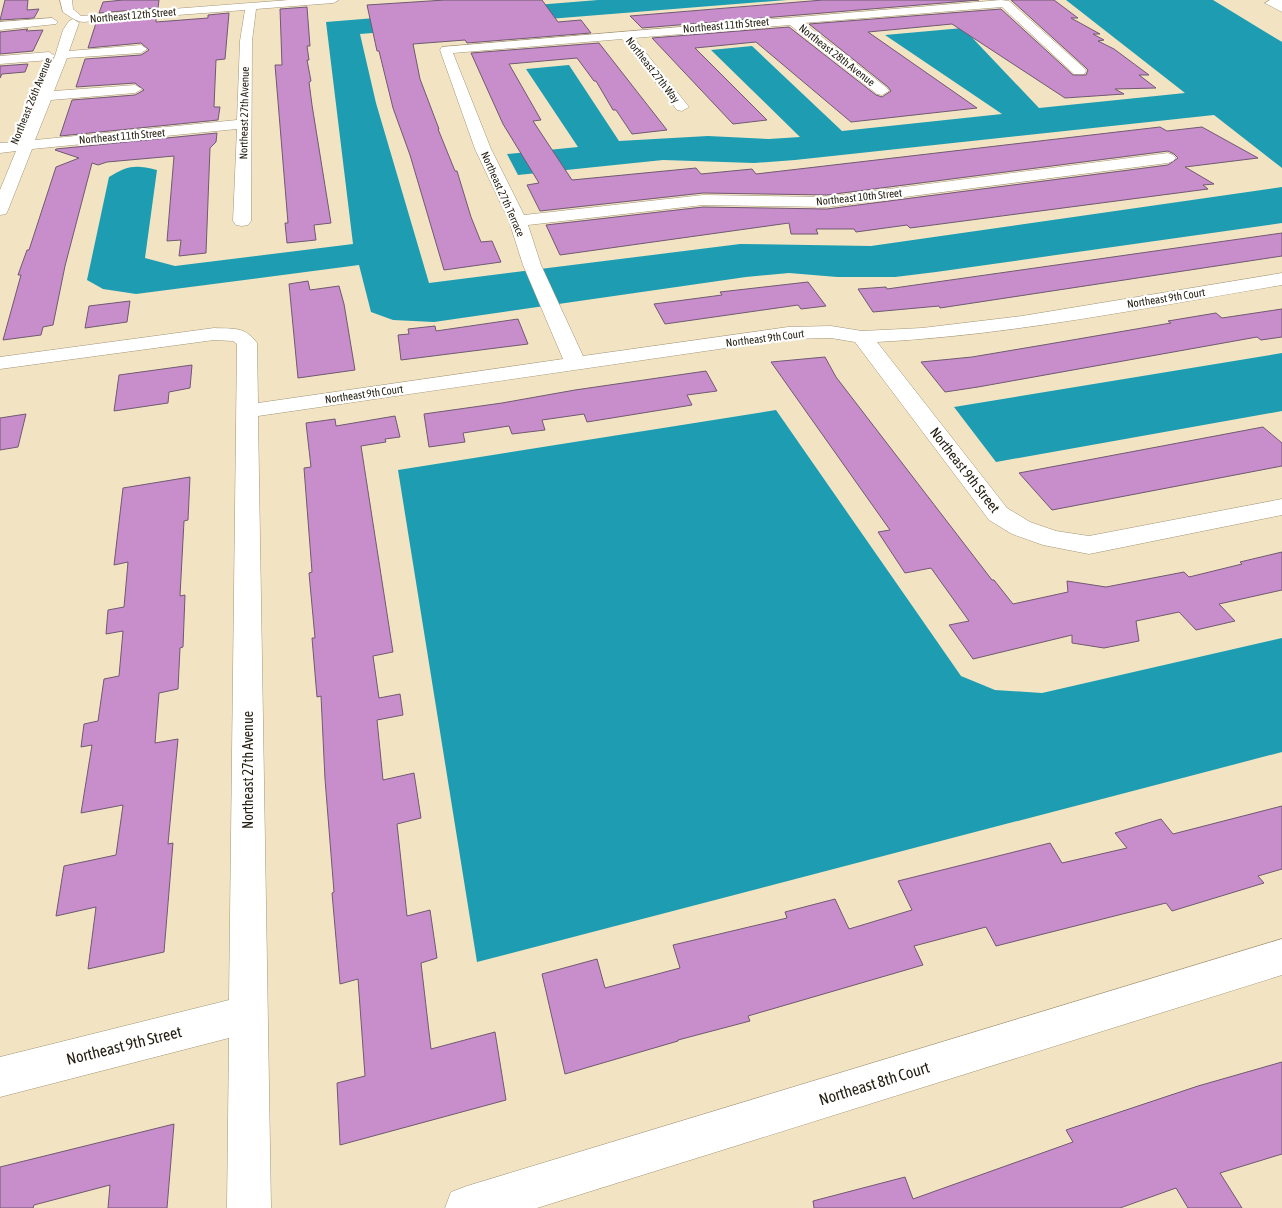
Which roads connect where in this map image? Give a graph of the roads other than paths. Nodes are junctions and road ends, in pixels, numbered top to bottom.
1 (57, 0) edge
2 (66, 0) edge
3 (333, 0) edge
4 (303, 1) edge
5 (1282, 2) edge
6 (185, 5) edge
7 (251, 6) junction
8 (1282, 9) edge
9 (77, 20) junction
10 (792, 20) junction
11 (57, 21) junction
12 (0, 26) edge
13 (625, 34) junction
14 (141, 49) dead end
15 (446, 50) joint
16 (56, 56) junction
17 (0, 60) edge
18 (1079, 71) dead end
19 (135, 88) dead end
20 (882, 91) dead end
21 (46, 96) junction
22 (682, 107) dead end
23 (244, 124) junction
24 (13, 146) edge
25 (1168, 158) dead end
26 (0, 176) edge
27 (0, 210) edge
28 (242, 220) dead end
29 (518, 221) junction
30 (1282, 279) edge
31 (862, 337) junction
32 (0, 363) edge
33 (576, 364) junction
34 (247, 411) junction
35 (1282, 508) edge
36 (1282, 957) edge
37 (248, 1014) junction
38 (0, 1077) edge
39 (249, 1208) edge
40 (467, 1208) edge

1 - 11 street
2 - 9 street
3 - 4 street, Northeast 12th Street
4 - 7 street, Northeast 12th Street
5 - 8 street
6 - 7 street, Northeast 12th Street
6 - 9 street, Northeast 12th Street
7 - 23 street, Northeast 27th Avenue
9 - 11 street, Northeast 12th Street
9 - 16 street, Northeast 26th Avenue
10 - 13 street, Northeast 11th Street
10 - 18 street, Northeast 11th Street
10 - 20 street, Northeast 28th Avenue
11 - 12 street
11 - 16 street, Northeast 26th Avenue
13 - 15 street, Northeast 11th Street
13 - 22 street, Northeast 27th Way
14 - 16 street, Northeast 26th Avenue
15 - 29 street, Northeast 27th Terrace
16 - 17 street
16 - 21 street, Northeast 26th Avenue
16 - 24 street, Northeast 26th Avenue
19 - 21 street, Northeast 26th Avenue
21 - 24 street, Northeast 26th Avenue
23 - 24 street, Northeast 11th Street
23 - 28 street, Northeast 27th Avenue
24 - 26 street, Northeast 26th Avenue
24 - 27 street, Northeast 26th Avenue
25 - 29 street, Northeast 10th Street
29 - 33 street, Northeast 27th Terrace
30 - 31 street, Northeast 9th Court
31 - 33 street, Northeast 9th Court
31 - 35 street, Northeast 9th Street
32 - 34 street, Northeast 27th Avenue
33 - 34 street, Northeast 9th Court
34 - 37 street, Northeast 27th Avenue
36 - 40 street, Northeast 8th Court
37 - 38 street, Northeast 9th Street
37 - 39 street, Northeast 27th Avenue

